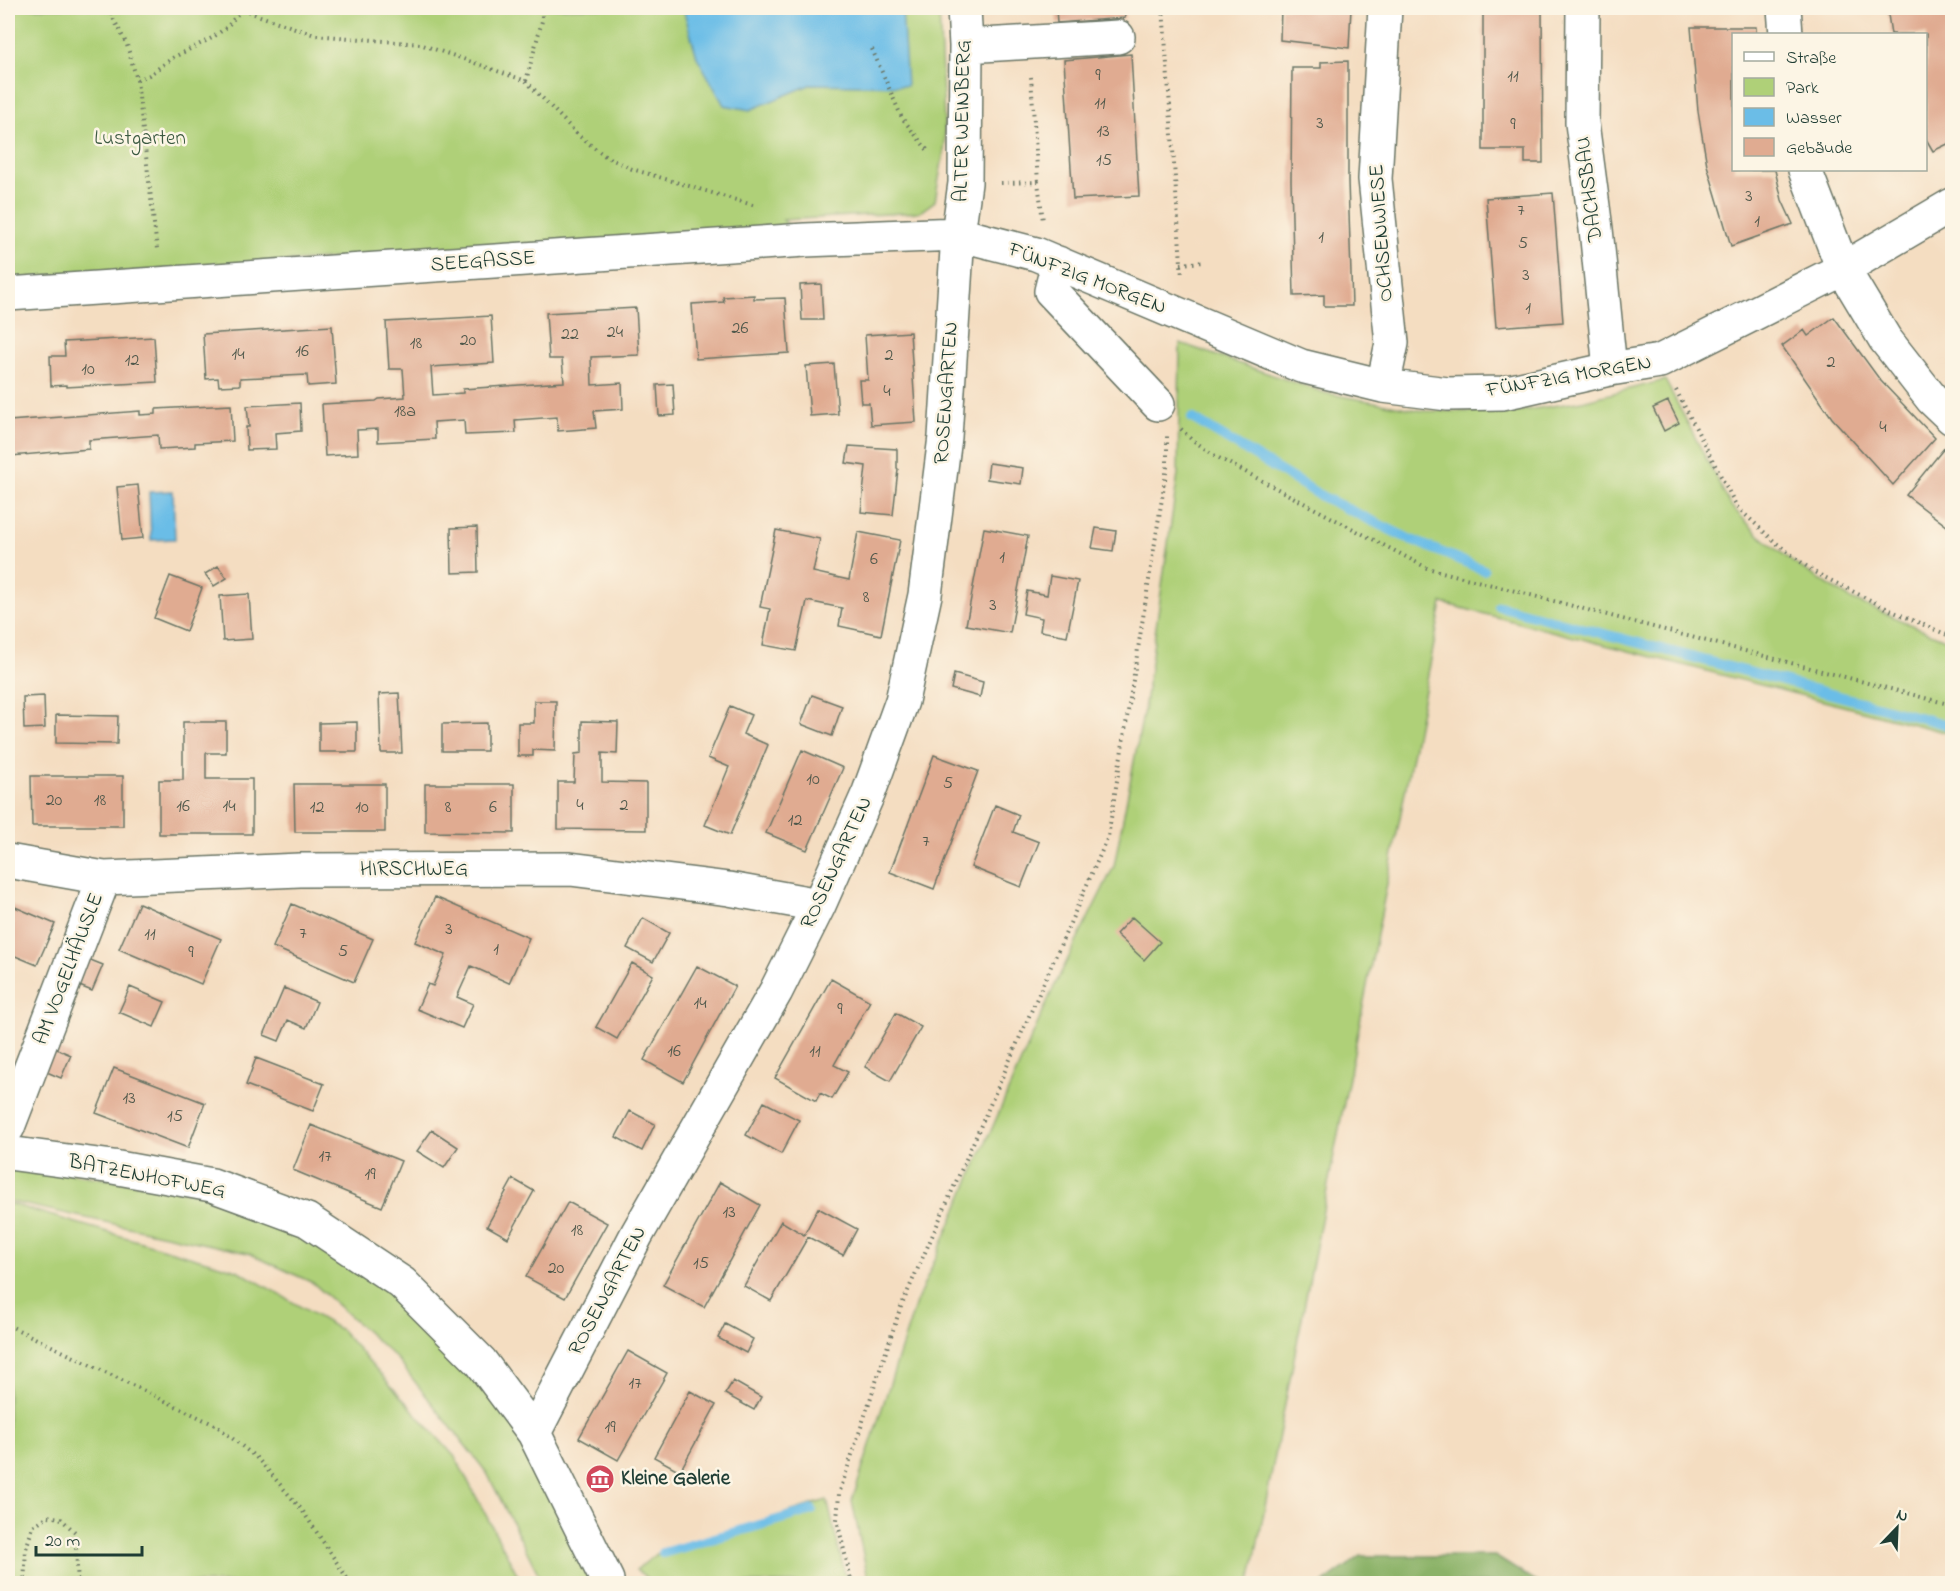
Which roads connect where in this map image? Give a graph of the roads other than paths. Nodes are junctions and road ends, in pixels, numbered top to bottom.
1 (964, 8) edge
2 (1385, 8) edge
3 (1583, 8) edge
4 (1784, 8) edge
5 (1786, 33) edge
6 (1118, 37) dead end
7 (966, 46) junction
8 (1805, 171) edge
9 (1953, 204) edge
10 (958, 234) junction
11 (1047, 259) junction
12 (1843, 269) junction
13 (8, 294) edge
14 (1610, 369) junction
15 (1383, 386) junction
16 (1162, 409) road end
17 (1953, 418) edge
18 (8, 861) edge
19 (104, 878) junction
20 (819, 905) junction
21 (8, 1127) edge
22 (8, 1154) edge
23 (534, 1433) junction
24 (607, 1581) dead end

1 - 7 street, ALTER WEINBERG
2 - 15 street, OCHSENWIESE
3 - 14 street, DACHSBAU
4 - 5 street
6 - 7 street
7 - 10 street, ALTER WEINBERG
8 - 12 street
9 - 12 street, FÜNFZIG MORGEN
10 - 11 street, FÜNFZIG MORGEN
10 - 13 street, SEEGASSE
10 - 20 street, ROSENGARTEN
11 - 15 street, FÜNFZIG MORGEN
11 - 16 street
12 - 14 street, FÜNFZIG MORGEN
12 - 17 street
14 - 15 street, FÜNFZIG MORGEN
18 - 19 street, HIRSCHWEG
19 - 20 street, HIRSCHWEG
19 - 21 street, AM VOGELHÄUSLE
20 - 23 street, ROSENGARTEN
22 - 23 street, BATZENHOFWEG
23 - 24 street, BATZENHOFWEG

